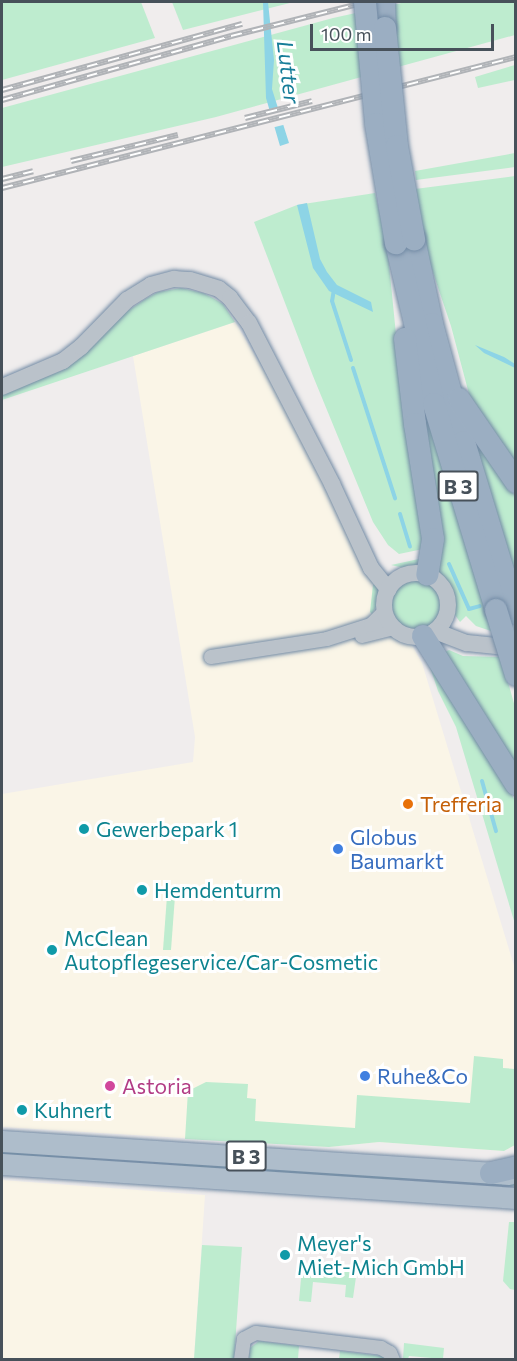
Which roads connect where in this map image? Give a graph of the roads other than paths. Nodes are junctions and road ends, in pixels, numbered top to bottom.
1 (365, 2) edge
2 (384, 2) edge
3 (405, 241) junction
4 (403, 280) junction
5 (423, 360) junction
6 (448, 384) junction
7 (2, 387) edge
8 (464, 442) junction
9 (516, 482) edge
10 (426, 575) junction
11 (394, 584) junction
12 (508, 609) edge
13 (385, 611) junction
14 (446, 616) junction
15 (394, 628) junction
16 (429, 634) junction
17 (327, 639) junction
18 (516, 646) edge
19 (211, 657) dead end
20 (516, 675) edge
21 (516, 784) edge
22 (2, 1141) edge
23 (2, 1164) edge
24 (516, 1167) edge
25 (491, 1173) junction
26 (516, 1175) edge
27 (516, 1198) edge
28 (241, 1359) edge
29 (393, 1359) edge

1 - 3 highway, B 3, bridge
2 - 3 highway, B 3, bridge
3 - 4 highway, B 3
3 - 6 highway, B 3
4 - 5 highway, B 3
4 - 10 highway
5 - 8 highway, B 3
5 - 12 highway, B 3
6 - 8 highway, B 3
6 - 9 highway
7 - 11 street
8 - 12 highway, B 3
10 - 11 street
10 - 14 street
11 - 13 street
12 - 20 highway, B 3, bridge
13 - 15 street
13 - 17 street
14 - 16 street
14 - 18 street
15 - 16 street
15 - 17 street
16 - 18 street
16 - 21 highway
17 - 19 street
22 - 25 main road, B 3
23 - 27 main road, B 3
24 - 25 highway, B 3
25 - 26 main road, B 3
28 - 29 street

